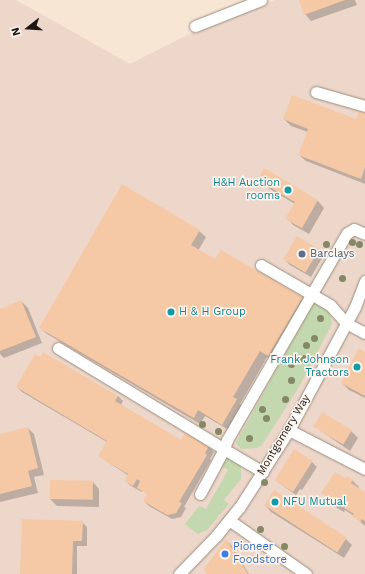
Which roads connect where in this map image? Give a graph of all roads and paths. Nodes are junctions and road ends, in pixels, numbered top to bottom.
1 (261, 0) edge
2 (195, 26) dead end
3 (316, 92) dead end
4 (365, 106) edge
5 (365, 234) edge
6 (261, 265) dead end
7 (365, 280) edge
8 (312, 295) junction
9 (346, 323) junction
10 (365, 333) edge
11 (58, 348) dead end
12 (289, 430) junction
13 (224, 449) junction
14 (365, 468) edge
15 (263, 472) junction
16 (200, 494) dead end
17 (229, 520) junction
18 (179, 574) edge
19 (306, 574) edge

1 - 2 street
3 - 4 street
5 - 8 street
6 - 8 street
7 - 9 street, Montgomery Way
8 - 9 street
8 - 13 street
9 - 10 street
9 - 12 street, Montgomery Way
11 - 13 street
12 - 14 street
12 - 15 street, Montgomery Way
13 - 15 street
13 - 16 street
15 - 17 street, Montgomery Way
17 - 18 street, Montgomery Way
17 - 19 street

